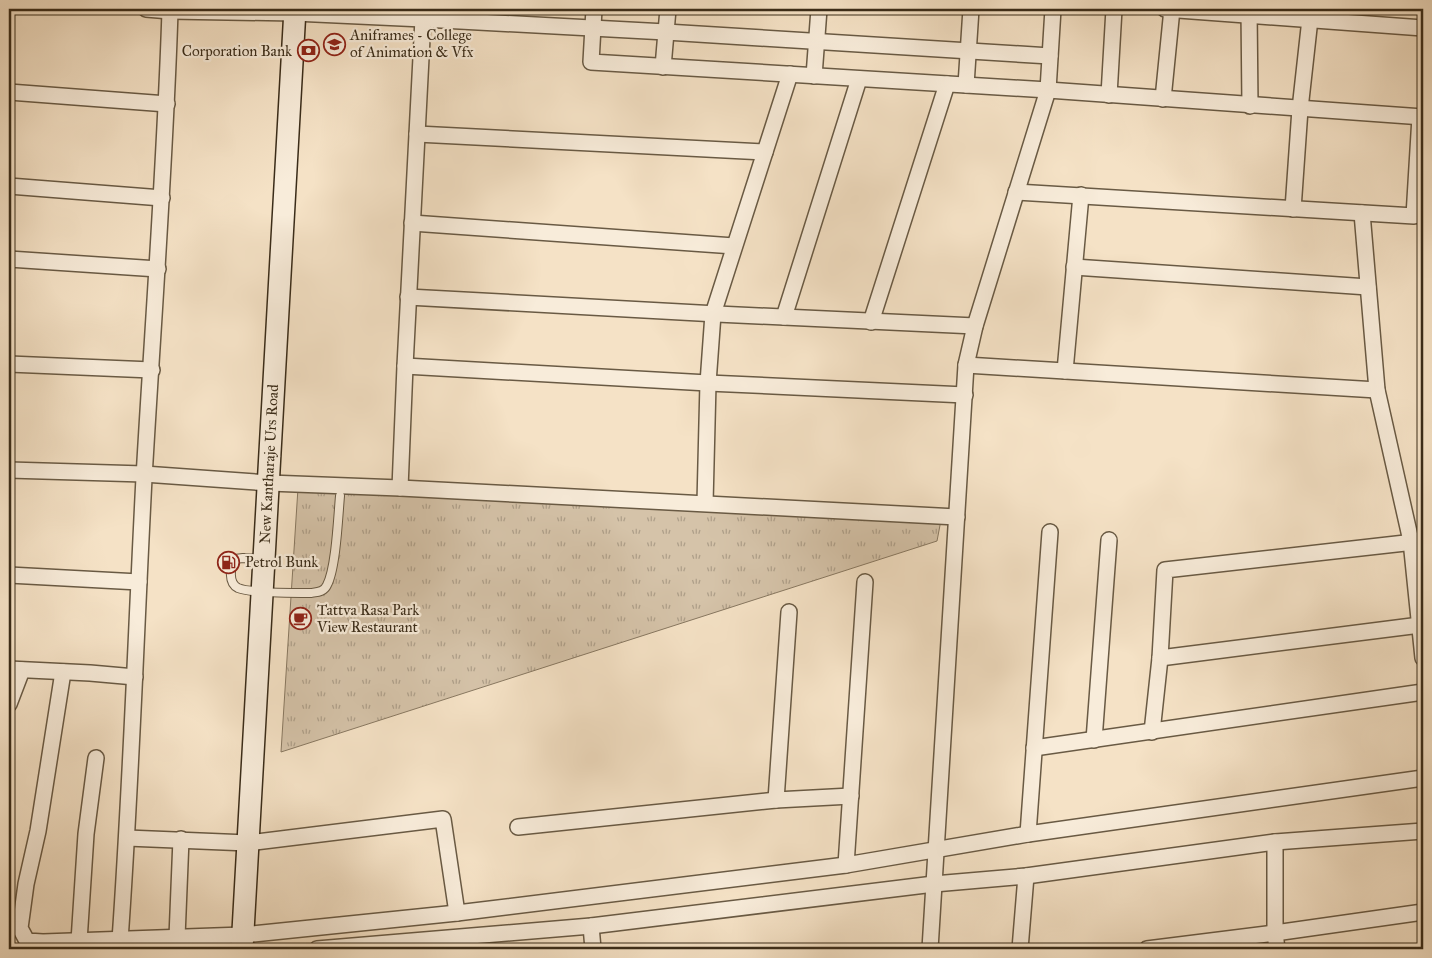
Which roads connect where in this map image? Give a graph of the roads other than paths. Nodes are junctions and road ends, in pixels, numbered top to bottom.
1 (146, 9) edge
2 (594, 9) edge
3 (668, 9) edge
4 (820, 9) edge
5 (971, 9) edge
6 (1053, 9) edge
7 (1114, 9) edge
8 (1170, 9) edge
9 (170, 11) junction
10 (295, 11) edge
11 (1249, 12) edge
12 (441, 14) edge
13 (423, 19) junction
14 (1310, 19) junction
15 (593, 28) junction
16 (1423, 28) edge
17 (666, 32) junction
18 (817, 41) junction
19 (968, 51) junction
20 (1050, 56) junction
21 (663, 67) junction
22 (790, 74) junction
23 (814, 76) junction
24 (859, 79) junction
25 (947, 84) junction
26 (966, 85) junction
27 (1048, 90) junction
28 (9, 92) edge
29 (1109, 95) junction
30 (1163, 99) junction
31 (167, 104) junction
32 (1250, 106) junction
33 (1300, 109) junction
34 (1422, 117) edge
35 (417, 134) junction
36 (765, 152) junction
37 (9, 186) edge
38 (1016, 192) junction
39 (1081, 196) junction
40 (162, 198) junction
41 (1293, 208) junction
42 (1362, 213) junction
43 (412, 223) junction
44 (734, 246) junction
45 (9, 259) edge
46 (1074, 267) junction
47 (158, 269) junction
48 (1368, 287) junction
49 (408, 297) junction
50 (712, 314) junction
51 (784, 318) junction
52 (871, 322) junction
53 (975, 326) junction
54 (9, 364) edge
55 (966, 365) junction
56 (404, 366) junction
57 (152, 370) junction
58 (1065, 371) junction
59 (708, 384) junction
60 (1377, 390) junction
61 (965, 395) junction
62 (9, 470) edge
63 (144, 474) junction
64 (269, 483) junction
65 (400, 488) junction
66 (340, 496) dead end
67 (706, 503) junction
68 (957, 517) junction
69 (1050, 532) dead end
70 (1109, 540) dead end
71 (1417, 541) edge
72 (264, 559) junction
73 (9, 575) edge
74 (139, 582) junction
75 (865, 582) dead end
76 (262, 590) junction
77 (789, 612) dead end
78 (1420, 625) junction
79 (1160, 658) junction
80 (1423, 658) edge
81 (15, 670) edge
82 (63, 672) junction
83 (135, 677) junction
84 (1423, 692) edge
85 (9, 704) edge
86 (1152, 732) junction
87 (1094, 740) junction
88 (1034, 748) junction
89 (96, 758) dead end
90 (1423, 778) edge
91 (851, 796) junction
92 (776, 800) junction
93 (518, 827) dead end
94 (1423, 831) edge
95 (1028, 834) junction
96 (127, 838) junction
97 (181, 839) junction
98 (1275, 842) junction
99 (248, 843) junction
100 (937, 849) junction
101 (846, 864) junction
102 (1026, 876) junction
103 (934, 884) junction
104 (1423, 912) edge
105 (457, 913) junction
106 (591, 926) junction
107 (1275, 934) junction
108 (177, 937) junction
109 (120, 940) junction
110 (79, 941) junction
111 (242, 942) edge
112 (353, 948) edge
113 (317, 949) edge
114 (593, 949) edge
115 (930, 949) edge
116 (1020, 949) edge
117 (1146, 949) edge
118 (1277, 949) edge

1 - 9 street
2 - 15 street
3 - 17 street
4 - 18 street
5 - 19 street
6 - 20 street
7 - 29 street
8 - 11 street
8 - 30 street
9 - 10 street
9 - 31 street
10 - 13 street
10 - 64 main road, New Kantharaje Urs Road
11 - 14 street
11 - 32 street
12 - 13 street
12 - 15 street
13 - 35 street
14 - 16 street
14 - 33 street
15 - 17 street
15 - 21 street
17 - 18 street
17 - 21 street
18 - 19 street
18 - 23 street
19 - 20 street
19 - 26 street
20 - 27 street
21 - 22 street
22 - 23 street
22 - 36 street
23 - 24 street
24 - 25 street
24 - 51 street
25 - 26 street
25 - 52 street
26 - 27 street
27 - 29 street
27 - 38 street
28 - 31 street
29 - 30 street
30 - 32 street
31 - 40 street
32 - 33 street
33 - 34 street
33 - 41 street
34 - 42 street
35 - 36 street
35 - 43 street
36 - 44 street
37 - 40 street
38 - 39 street
38 - 53 street
39 - 41 street
39 - 46 street
40 - 47 street
41 - 42 street
42 - 48 street
43 - 44 street
43 - 49 street
44 - 50 street
45 - 47 street
46 - 48 street
46 - 58 street
47 - 57 street
48 - 60 street
49 - 50 street
49 - 56 street
50 - 51 street
50 - 59 street
51 - 52 street
52 - 53 street
53 - 55 street
54 - 57 street
55 - 58 street
55 - 61 street
56 - 59 street
56 - 65 street
57 - 63 street
58 - 60 street
59 - 61 street
59 - 67 street
60 - 71 street
61 - 68 street
62 - 63 street
63 - 64 street
63 - 74 street
64 - 65 street
64 - 72 main road, New Kantharaje Urs Road
65 - 67 street
66 - 76 lane
67 - 68 street
68 - 100 street
69 - 88 street
70 - 87 street
71 - 78 street
71 - 79 street
72 - 76 main road, New Kantharaje Urs Road
72 - 76 lane
73 - 74 street
74 - 83 street
75 - 91 street
76 - 99 main road, New Kantharaje Urs Road
77 - 92 street
78 - 79 street
78 - 80 street
79 - 86 street
81 - 82 street
81 - 85 street
82 - 83 street
82 - 110 street
83 - 96 street
84 - 86 street
86 - 87 street
87 - 88 street
88 - 95 street
89 - 110 street
90 - 95 street
91 - 92 street
91 - 101 street
92 - 93 street
94 - 98 street
95 - 100 street
96 - 97 street
96 - 109 street
97 - 99 street
97 - 108 street
98 - 102 street
98 - 107 street
99 - 105 street
99 - 111 main road, New Kantharaje Urs Road
100 - 101 street
100 - 103 street
101 - 105 street
102 - 103 street
102 - 116 street
103 - 106 street
103 - 115 street
104 - 107 street
105 - 111 street
106 - 112 street
106 - 114 street
107 - 117 street
107 - 118 street
108 - 109 street
108 - 111 street
109 - 110 street
112 - 113 street

